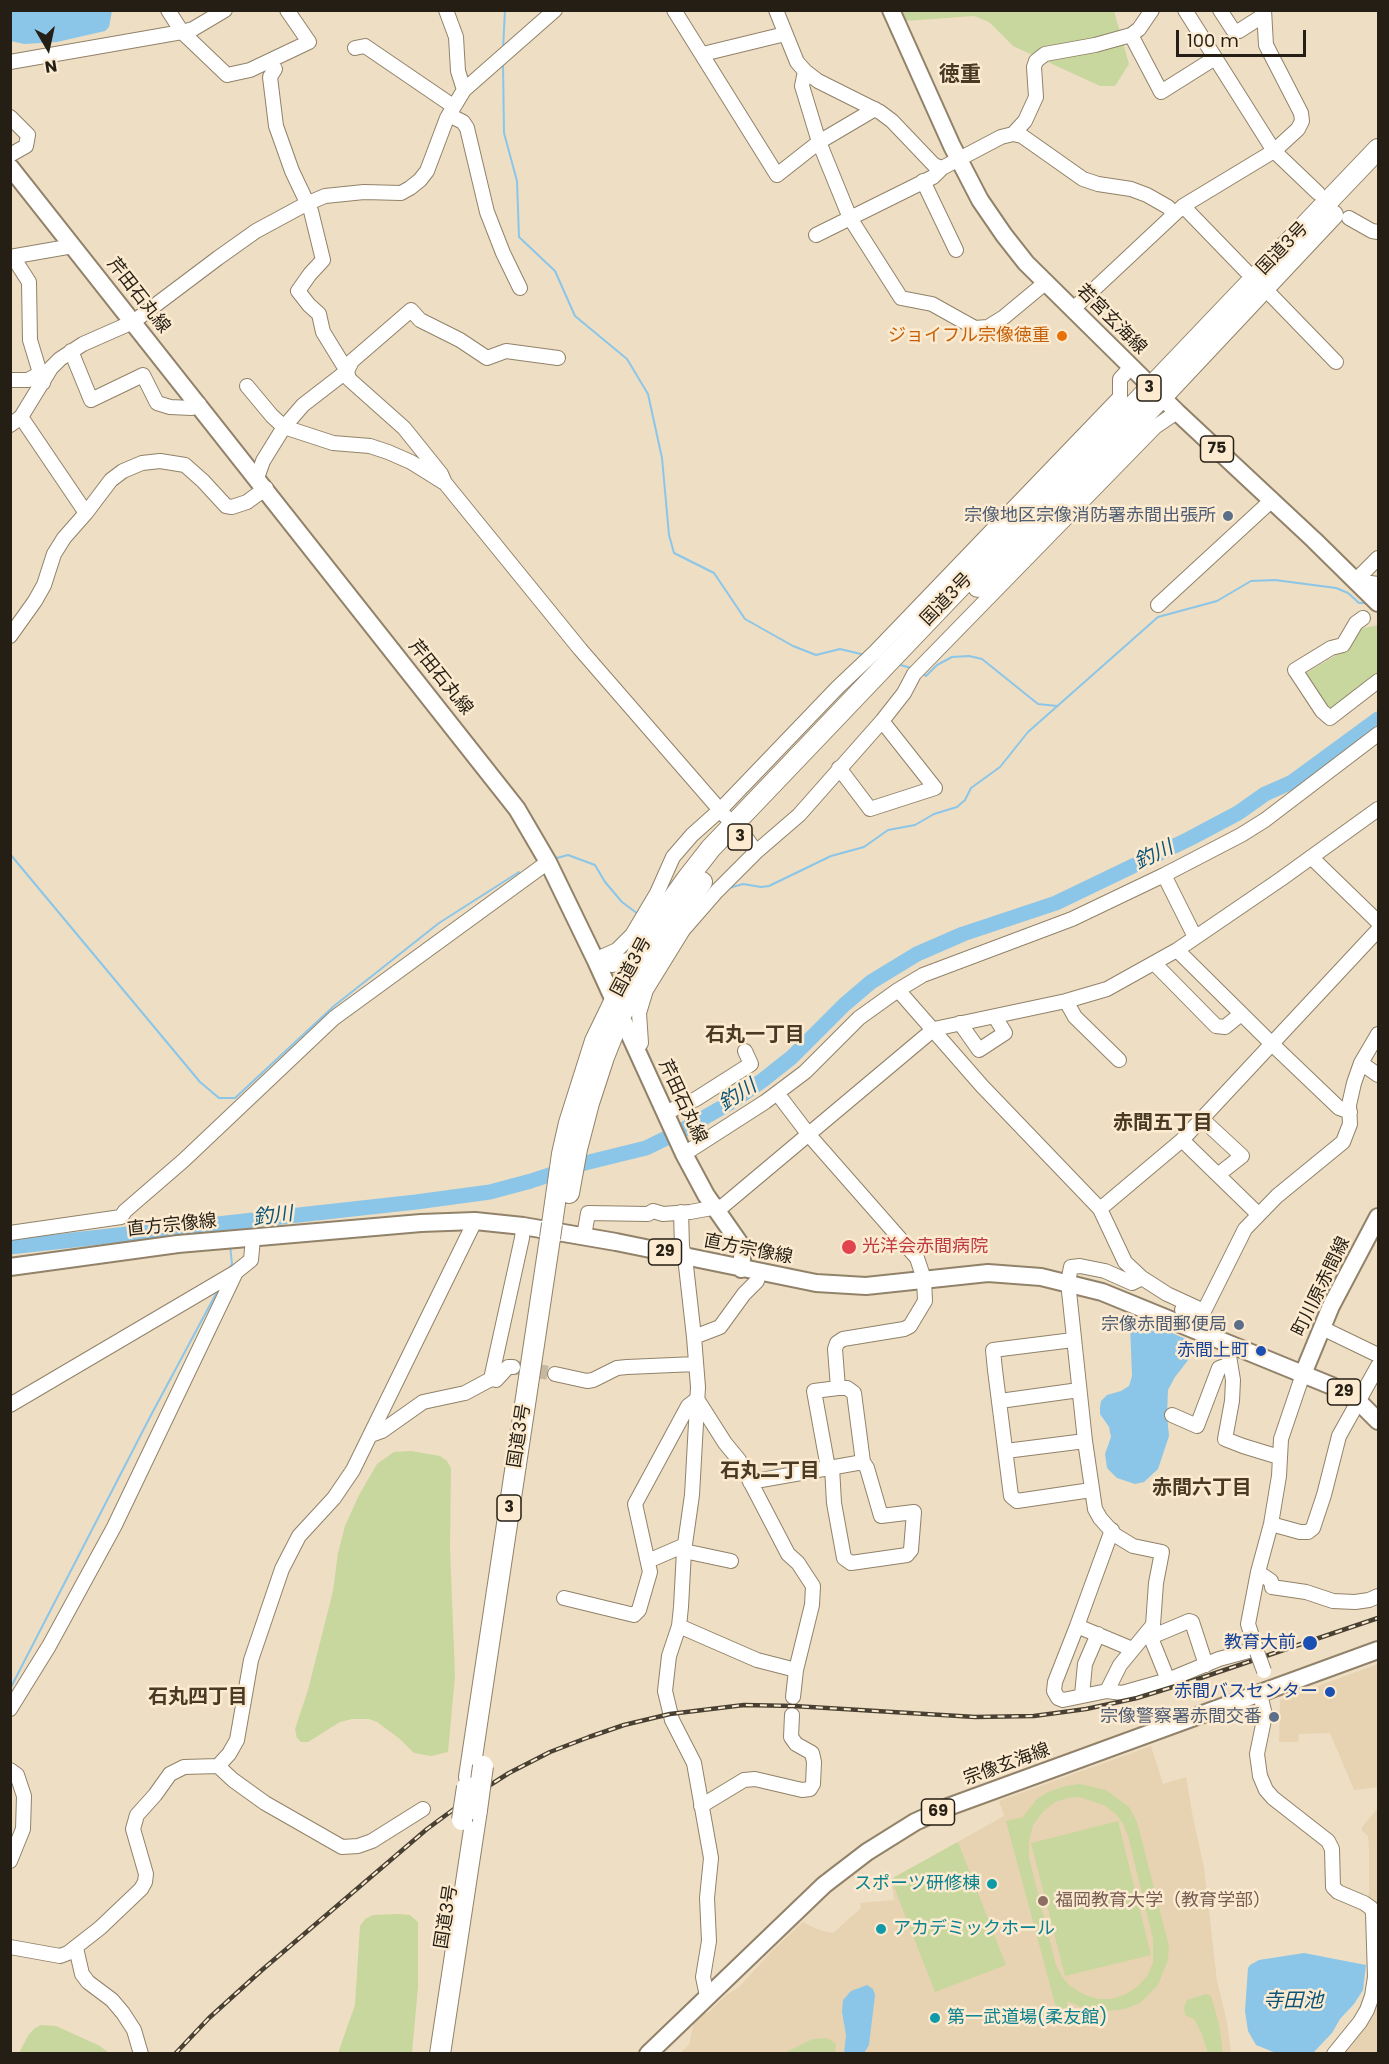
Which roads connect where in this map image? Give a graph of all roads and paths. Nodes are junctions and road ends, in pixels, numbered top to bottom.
1 (168, 10) edge
2 (287, 10) edge
3 (446, 10) edge
4 (555, 10) edge
5 (674, 10) edge
6 (776, 10) edge
7 (891, 10) edge
8 (1152, 10) edge
9 (1185, 10) edge
10 (1220, 10) edge
11 (224, 11) edge
12 (1264, 13) edge
13 (182, 32) junction
14 (784, 34) junction
15 (1131, 35) junction
16 (355, 48) dead end
17 (703, 56) junction
18 (1215, 58) junction
19 (10, 62) edge
20 (275, 69) dead end
21 (805, 70) junction
22 (464, 90) junction
23 (875, 109) junction
24 (451, 110) junction
25 (10, 117) edge
26 (1013, 134) junction
27 (819, 142) junction
28 (1378, 149) edge
29 (1274, 152) junction
30 (10, 155) edge
31 (959, 160) junction
32 (10, 167) edge
33 (942, 168) junction
34 (1378, 168) edge
35 (923, 182) junction
36 (1318, 193) dead end
37 (306, 204) junction
38 (1179, 210) junction
39 (850, 218) junction
40 (1349, 218) dead end
41 (1378, 232) edge
42 (816, 235) dead end
43 (73, 246) junction
44 (956, 250) dead end
45 (12, 257) edge
46 (1246, 271) dead end
47 (1045, 283) junction
48 (520, 288) dead end
49 (1271, 295) dead end
50 (1073, 309) junction
51 (133, 322) junction
52 (71, 351) junction
53 (558, 358) dead end
54 (1336, 362) dead end
55 (1131, 367) junction
56 (347, 371) junction
57 (41, 378) junction
58 (10, 380) edge
59 (247, 386) dead end
60 (1156, 392) junction
61 (199, 404) junction
62 (1177, 412) junction
63 (16, 421) edge
64 (284, 427) junction
65 (262, 483) junction
66 (445, 483) junction
67 (1272, 500) junction
68 (86, 513) junction
69 (1378, 558) edge
70 (1369, 584) edge
71 (1378, 603) edge
72 (1158, 604) dead end
73 (1363, 618) dead end
74 (10, 636) edge
75 (885, 675) junction
76 (1378, 681) edge
77 (882, 721) junction
78 (1378, 734) edge
79 (839, 768) junction
80 (1378, 809) edge
81 (723, 814) junction
82 (747, 839) dead end
83 (756, 852) junction
84 (1311, 857) junction
85 (548, 862) junction
86 (1164, 875) junction
87 (1378, 922) edge
88 (1378, 930) edge
89 (1195, 937) junction
90 (639, 950) junction
91 (1177, 950) junction
92 (596, 961) junction
93 (1154, 963) junction
94 (898, 990) junction
95 (1066, 1001) junction
96 (617, 1009) junction
97 (1241, 1014) junction
98 (995, 1017) junction
99 (960, 1023) junction
100 (934, 1029) junction
101 (1378, 1034) edge
102 (1272, 1044) junction
103 (636, 1050) junction
104 (745, 1051) dead end
105 (1119, 1060) dead end
106 (1361, 1064) junction
107 (1378, 1075) edge
108 (777, 1093) junction
109 (1350, 1112) junction
110 (665, 1113) junction
111 (1202, 1119) junction
112 (809, 1134) junction
113 (1182, 1140) junction
114 (683, 1152) junction
115 (1218, 1174) junction
116 (715, 1209) junction
117 (1100, 1209) junction
118 (681, 1212) junction
119 (1258, 1214) junction
120 (1378, 1217) edge
121 (475, 1221) junction
122 (523, 1226) junction
123 (10, 1233) edge
124 (584, 1236) junction
125 (254, 1238) junction
126 (685, 1257) junction
127 (10, 1267) edge
128 (741, 1269) junction
129 (236, 1272) junction
130 (759, 1272) junction
131 (1142, 1278) junction
132 (924, 1279) junction
133 (1068, 1282) junction
134 (1167, 1294) junction
135 (1322, 1328) junction
136 (1204, 1335) junction
137 (694, 1337) junction
138 (1073, 1341) junction
139 (1227, 1344) junction
140 (1378, 1355) edge
141 (696, 1364) junction
142 (1230, 1364) junction
143 (1378, 1366) edge
144 (513, 1367) tunnel mouth
145 (555, 1374) tunnel mouth
146 (1303, 1374) junction
147 (491, 1379) junction
148 (838, 1388) junction
149 (1079, 1390) junction
150 (697, 1399) junction
151 (1000, 1401) junction
152 (1359, 1402) junction
153 (10, 1405) edge
154 (1172, 1415) dead end
155 (1378, 1421) edge
156 (371, 1435) junction
157 (1085, 1441) junction
158 (1006, 1451) junction
159 (1279, 1457) junction
160 (863, 1462) junction
161 (830, 1468) junction
162 (750, 1482) junction
163 (1091, 1490) junction
164 (1271, 1524) junction
165 (1112, 1530) junction
166 (684, 1548) junction
167 (648, 1561) junction
168 (731, 1561) dead end
169 (1258, 1572) junction
170 (1378, 1596) edge
171 (564, 1598) dead end
172 (679, 1626) junction
173 (1077, 1626) junction
174 (1098, 1634) junction
175 (1150, 1635) junction
176 (1132, 1649) junction
177 (1257, 1650) junction
178 (1378, 1650) edge
179 (1206, 1665) junction
180 (796, 1670) junction
181 (1168, 1680) junction
182 (1107, 1691) junction
183 (1265, 1692) junction
184 (1082, 1695) junction
185 (793, 1698) dead end
186 (10, 1709) edge
187 (792, 1715) dead end
188 (218, 1766) junction
189 (10, 1770) edge
190 (701, 1806) junction
191 (423, 1809) dead end
192 (470, 1815) junction
193 (10, 1861) edge
194 (10, 1947) edge
195 (76, 1948) junction
196 (707, 1996) junction
197 (141, 2054) edge
198 (427, 2054) edge
199 (440, 2054) edge
200 (648, 2054) edge
201 (1334, 2054) edge

1 - 13 street
2 - 13 street
3 - 22 street
4 - 22 street
5 - 17 street
6 - 14 street
7 - 31 main road, 若宮玄海線 / 75
8 - 15 street
9 - 18 street
10 - 12 street
11 - 13 street
12 - 29 street
13 - 19 street
14 - 17 street
14 - 21 street
15 - 18 street
15 - 26 street
16 - 24 street
17 - 27 street
18 - 29 street
20 - 37 street
21 - 23 street
21 - 27 street
22 - 24 street
23 - 27 street
23 - 33 street
24 - 37 street
24 - 48 street
25 - 30 street
26 - 31 street
26 - 38 street
27 - 39 street
28 - 60 highway, 国道3号 / 3
29 - 36 street
29 - 38 street
31 - 33 street
31 - 47 main road, 若宮玄海線 / 75
32 - 43 main road, 芹田石丸線
33 - 35 street
34 - 60 highway, 国道3号 / 3
35 - 39 street
35 - 44 street
37 - 51 street
37 - 56 street
38 - 46 street
38 - 50 street
39 - 42 street
39 - 47 street
40 - 41 street
43 - 45 street
43 - 51 main road, 芹田石丸線
45 - 57 street
47 - 50 main road, 若宮玄海線 / 75
49 - 54 street
50 - 55 main road, 若宮玄海線 / 75
51 - 52 street
51 - 61 main road, 芹田石丸線
52 - 57 street
52 - 61 street
53 - 56 street
55 - 60 main road, 若宮玄海線 / 75
55 - 81 street
56 - 64 street
56 - 66 street
57 - 58 street
57 - 63 street
59 - 64 street
60 - 62 main road, 若宮玄海線 / 75
60 - 75 highway, 国道3号 / 3
61 - 65 main road, 芹田石丸線
62 - 67 main road, 若宮玄海線 / 75
62 - 77 street
63 - 68 street
64 - 65 street
64 - 66 street
65 - 68 street
65 - 85 main road, 芹田石丸線
66 - 81 street
67 - 70 main road, 若宮玄海線 / 75
67 - 72 street
68 - 74 street
69 - 70 street
70 - 71 main road, 若宮玄海線 / 75
73 - 76 street
75 - 90 highway, 国道3号 / 3
75 - 96 highway, 国道3号 / 3
77 - 79 street
77 - 79 street
78 - 86 street
79 - 83 street
80 - 84 street
81 - 92 street
82 - 83 street
83 - 103 street
84 - 87 street
84 - 89 street
85 - 92 main road, 芹田石丸線
85 - 123 street
86 - 89 street
86 - 94 street
88 - 102 street
89 - 91 street
90 - 92 street
90 - 96 highway, 国道3号 / 3
91 - 93 street
91 - 97 street
92 - 96 main road, 芹田石丸線
93 - 95 street
93 - 97 street
94 - 100 street
94 - 108 street
95 - 98 street
95 - 105 street
96 - 103 main road, 芹田石丸線
96 - 192 highway, 国道3号 / 3, bridge
97 - 102 street
98 - 99 street
98 - 99 street
99 - 100 street
100 - 112 street
100 - 117 street
101 - 106 street
102 - 109 street
102 - 111 street
103 - 110 main road, 芹田石丸線
104 - 110 street
106 - 107 street
106 - 109 street
108 - 112 street
108 - 114 street
109 - 119 street
110 - 114 main road, 芹田石丸線
111 - 113 street
111 - 115 street
112 - 116 street
112 - 132 street
113 - 115 street
113 - 117 street
114 - 116 main road, 芹田石丸線
115 - 119 street
116 - 118 street
116 - 128 main road, 芹田石丸線
117 - 131 street
118 - 124 street
118 - 126 street
119 - 134 street
120 - 135 main road, 町川原赤間線
121 - 122 main road, 直方宗像線 / 29
121 - 125 main road, 直方宗像線 / 29
121 - 156 street
122 - 124 main road, 直方宗像線 / 29
122 - 147 street
124 - 126 main road, 直方宗像線 / 29
125 - 127 main road, 直方宗像線 / 29
125 - 129 street
126 - 128 main road, 直方宗像線 / 29
126 - 137 street
128 - 130 main road, 直方宗像線 / 29
129 - 153 street
129 - 186 street
130 - 132 main road, 直方宗像線 / 29
130 - 137 street
131 - 133 street
131 - 134 street
132 - 133 main road, 直方宗像線 / 29
132 - 148 street
133 - 136 main road, 直方宗像線 / 29
133 - 138 street
134 - 136 street
135 - 140 street
135 - 146 main road, 町川原赤間線
136 - 139 main road, 直方宗像線 / 29
137 - 141 street
138 - 149 street
138 - 151 street
139 - 142 street
139 - 146 main road, 直方宗像線 / 29
141 - 145 street
141 - 150 street
142 - 154 street
142 - 159 street
143 - 152 street
144 - 147 street
146 - 152 main road, 直方宗像線 / 29
146 - 159 street
147 - 156 street
148 - 160 street
148 - 161 street
149 - 151 street
149 - 157 street
150 - 162 street
150 - 166 street
150 - 167 street
151 - 158 street
152 - 155 main road, 直方宗像線 / 29
152 - 164 street
156 - 188 street
157 - 158 street
157 - 163 street
158 - 163 street
159 - 164 street
160 - 161 street
160 - 161 street
161 - 162 street
162 - 180 street
163 - 165 street
164 - 169 street
165 - 173 street
165 - 175 street
166 - 167 street
166 - 168 street
166 - 172 street
167 - 171 street
169 - 170 street
169 - 177 street
172 - 180 street
172 - 190 street
173 - 174 street
173 - 184 street
174 - 176 street
174 - 184 street
175 - 176 street
175 - 179 street
175 - 181 street
176 - 182 street
177 - 179 street
177 - 183 street, bridge
178 - 183 main road, 宗像玄海線 / 69
179 - 181 street
180 - 185 street
181 - 182 street
182 - 184 street
183 - 196 main road, 宗像玄海線 / 69
183 - 201 street
187 - 190 street
188 - 191 street
188 - 195 street
189 - 193 street
190 - 196 street
192 - 198 highway, 国道3号 / 3
192 - 199 highway, 国道3号 / 3
194 - 195 street
195 - 197 street
196 - 200 main road, 宗像玄海線 / 69

